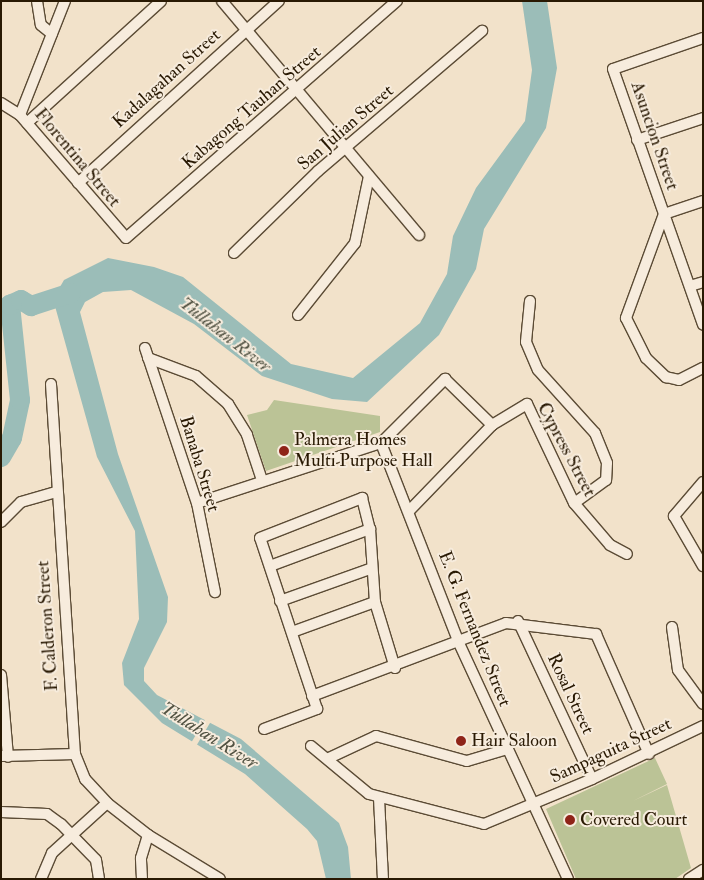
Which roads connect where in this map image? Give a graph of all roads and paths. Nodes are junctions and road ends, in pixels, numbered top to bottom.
1 (37, 1) edge
2 (65, 1) edge
3 (162, 1) edge
4 (222, 1) edge
5 (280, 1) edge
6 (397, 1) edge
7 (246, 31) junction
8 (482, 31) dead end
9 (52, 34) junction
10 (703, 38) edge
11 (297, 90) junction
12 (1, 102) edge
13 (703, 118) edge
14 (24, 119) junction
15 (637, 140) junction
16 (347, 149) junction
17 (369, 176) junction
18 (78, 183) junction
19 (703, 202) edge
20 (664, 214) junction
21 (419, 235) dead end
22 (126, 238) joint
23 (234, 253) dead end
24 (703, 282) edge
25 (690, 286) junction
26 (530, 301) dead end
27 (298, 315) dead end
28 (703, 324) edge
29 (703, 368) edge
30 (51, 384) dead end
31 (492, 425) junction
32 (381, 444) junction
33 (262, 480) junction
34 (703, 482) edge
35 (55, 492) junction
36 (196, 503) junction
37 (574, 503) junction
38 (409, 511) junction
39 (1, 522) edge
40 (370, 529) junction
41 (627, 554) dead end
42 (702, 564) edge
43 (270, 566) junction
44 (370, 569) junction
45 (215, 592) dead end
46 (280, 600) junction
47 (375, 602) junction
48 (518, 621) junction
49 (672, 627) dead end
50 (292, 632) junction
51 (458, 642) junction
52 (395, 668) junction
53 (1, 675) edge
54 (312, 696) junction
55 (703, 704) edge
56 (703, 726) edge
57 (264, 729) dead end
58 (311, 746) dead end
59 (507, 749) junction
60 (75, 754) junction
61 (649, 754) junction
62 (5, 756) edge
63 (329, 758) junction
64 (592, 780) junction
65 (379, 798) junction
66 (107, 803) junction
67 (533, 806) junction
68 (1, 812) edge
69 (74, 834) junction
70 (148, 835) junction
71 (703, 870) edge
72 (41, 879) edge
73 (99, 879) edge
74 (142, 879) edge
75 (220, 879) edge
76 (383, 879) edge
77 (568, 879) edge
78 (689, 879) edge

1 - 9 street
2 - 9 street
3 - 14 street
4 - 7 street
5 - 7 street, Kadalagahan Street
6 - 11 street, Kabagong Tauhan Street
7 - 11 street
7 - 18 street, Kadalagahan Street
8 - 16 street, San Julian Street
9 - 14 street
10 - 15 street, Asuncion Street
11 - 16 street
11 - 22 street, Kabagong Tauhan Street
12 - 14 street, Florentina Street
13 - 15 street
14 - 18 street, Florentina Street
15 - 20 street, Asuncion Street
16 - 17 street
16 - 23 street, San Julian Street
17 - 21 street
17 - 27 street
18 - 22 street, Florentina Street
19 - 20 street
20 - 25 street, Asuncion Street
20 - 29 street, Asuncion Street
24 - 25 street
25 - 28 street, Asuncion Street
26 - 37 street
30 - 35 street, F. Calderon Street
31 - 32 street
31 - 37 street, Cypress Street
31 - 38 street, Cypress Street
32 - 33 street
32 - 38 street, E. G. Fernandez Street
33 - 36 street
33 - 36 street, Banaba Street
34 - 42 street
35 - 39 street
35 - 60 street, F. Calderon Street
36 - 45 street, Banaba Street
37 - 41 street, Cypress Street
38 - 51 street, E. G. Fernandez Street
40 - 43 street
40 - 43 street
40 - 44 street
43 - 46 street
44 - 46 street
44 - 47 street
46 - 50 street
47 - 50 street
47 - 52 street
48 - 51 street
48 - 61 street
48 - 64 street, Rosal Street
49 - 55 street
50 - 54 street
51 - 52 street
51 - 59 street, E. G. Fernandez Street
52 - 54 street
53 - 62 street
54 - 57 street
56 - 61 street, Sampaguita Street
58 - 63 street, Sampaguita Street
59 - 63 street
59 - 67 street, E. G. Fernandez Street
60 - 62 street
60 - 66 street, F. Calderon Street
61 - 64 street, Sampaguita Street
63 - 65 street, Sampaguita Street
64 - 67 street, Sampaguita Street
65 - 67 street, Sampaguita Street
65 - 76 street
66 - 69 street
66 - 70 street, F. Calderon Street
67 - 77 street, E. G. Fernandez Street
68 - 69 street
69 - 72 street
69 - 73 street
70 - 74 street
70 - 75 street, F. Calderon Street
71 - 78 street

